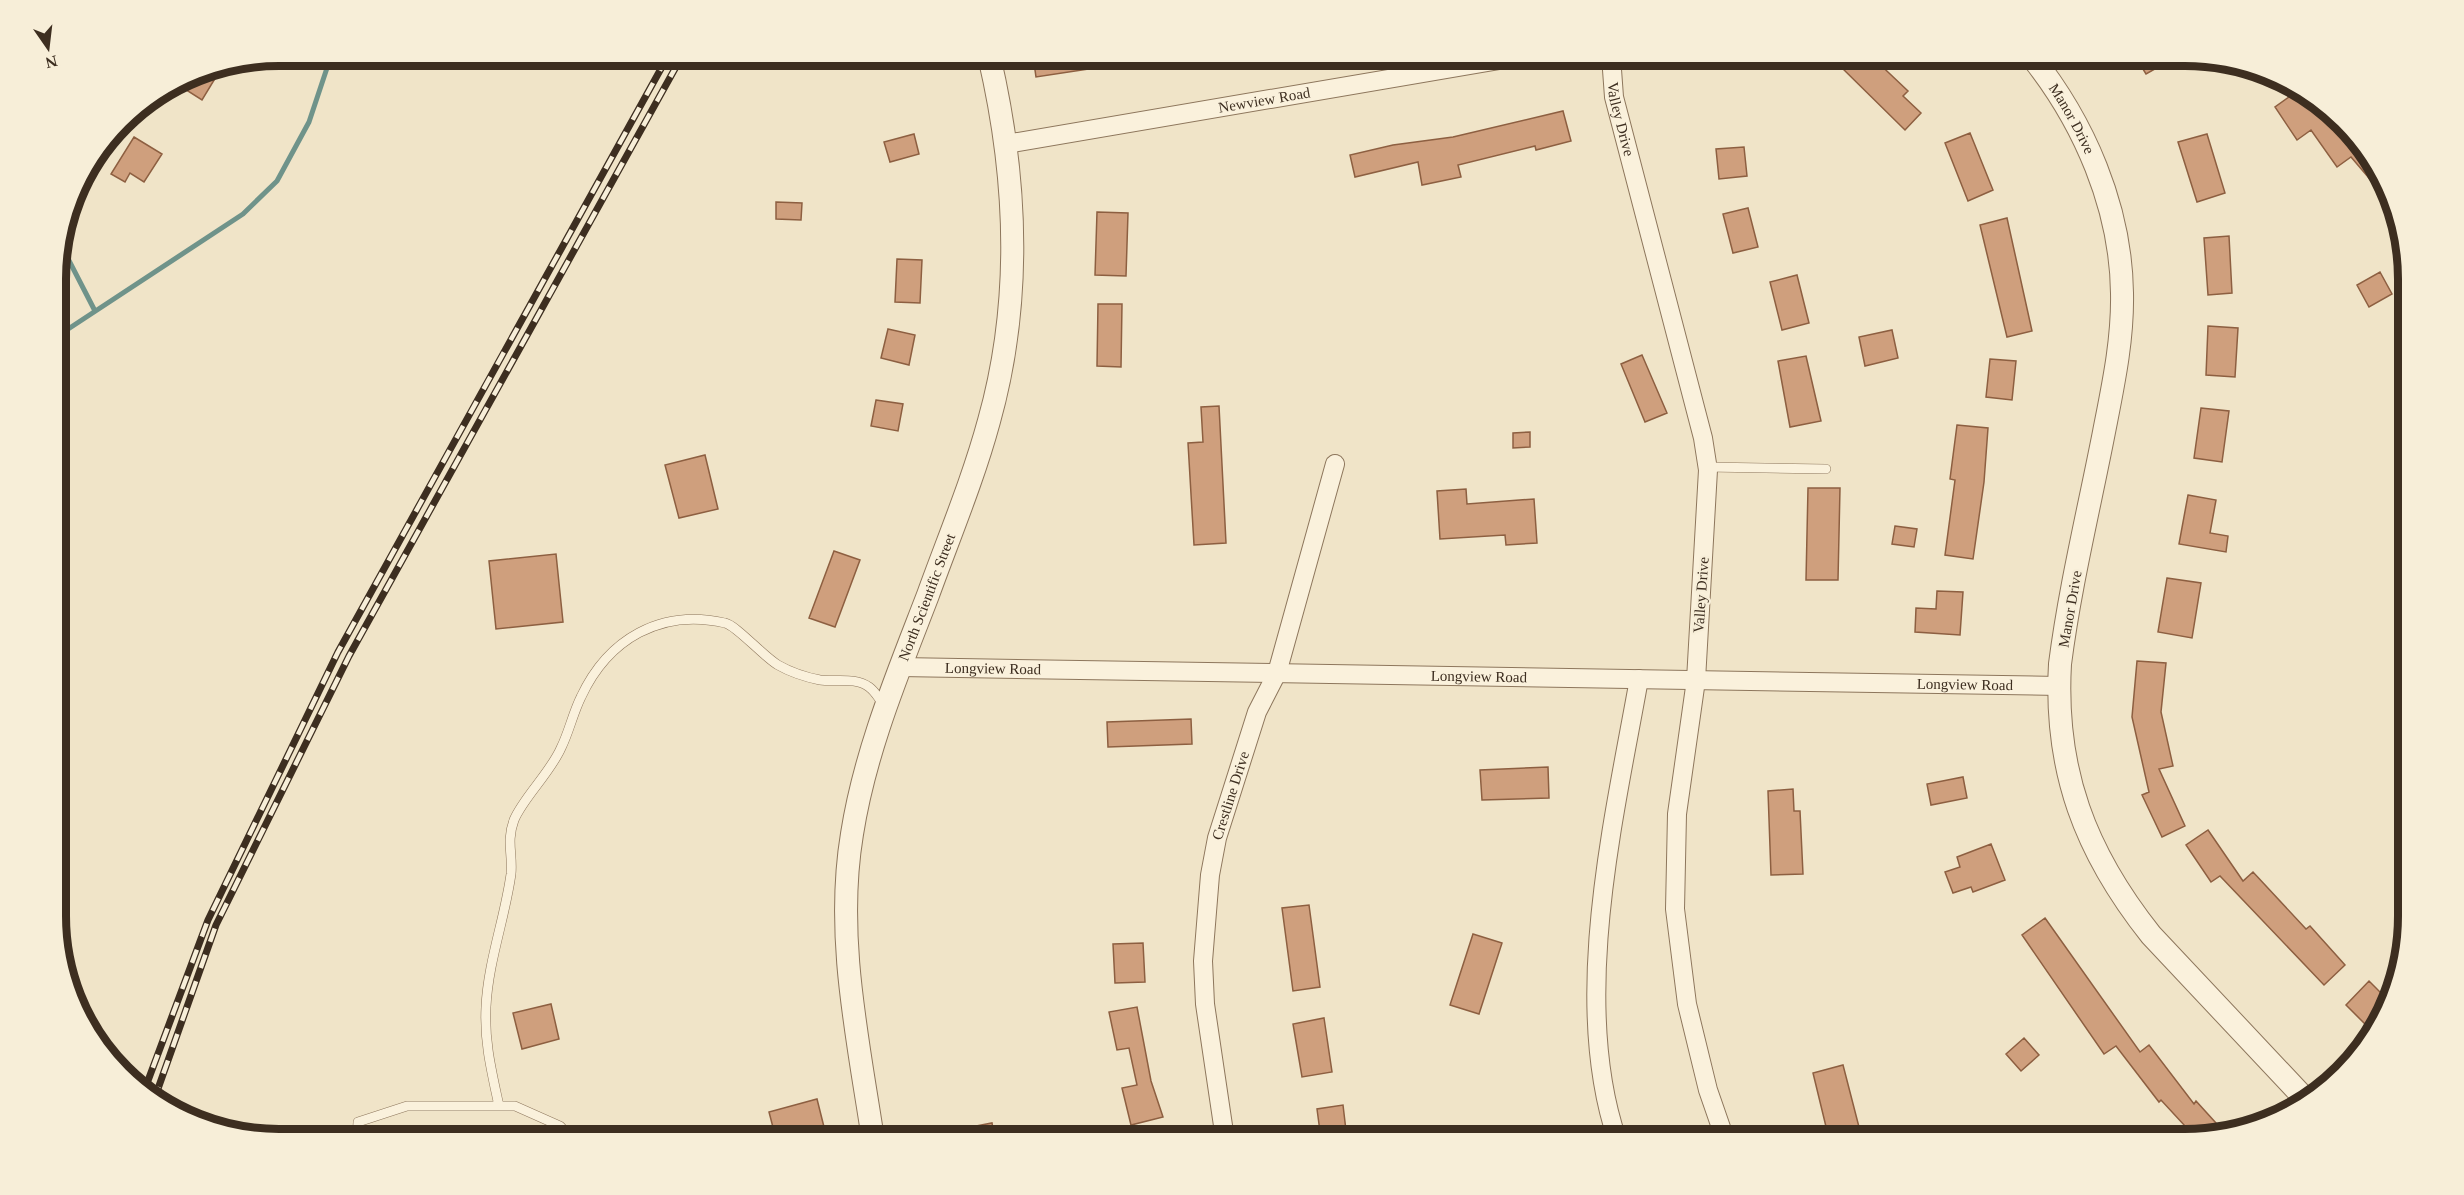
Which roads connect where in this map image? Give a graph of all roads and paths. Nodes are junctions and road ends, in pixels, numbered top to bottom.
1 (991, 66) edge
2 (1464, 66) edge
3 (1612, 66) edge
4 (2038, 66) edge
5 (1006, 144) junction
6 (1335, 464) dead end
7 (1707, 467) junction
8 (1826, 470) dead end
9 (900, 667) junction
10 (1277, 673) junction
11 (1639, 679) junction
12 (1695, 680) junction
13 (2059, 686) junction
14 (885, 706) junction
15 (2301, 1095) edge
16 (499, 1106) junction
17 (358, 1129) edge
18 (563, 1129) edge
19 (871, 1129) edge
20 (1224, 1129) edge
21 (1614, 1129) edge
22 (1722, 1129) edge

1 - 5 street, North Scientific Street
2 - 5 street, Newview Road
3 - 7 street, Valley Drive
4 - 13 street, Manor Drive
5 - 9 street, North Scientific Street
6 - 10 street, Crestline Drive
7 - 8 lane
7 - 12 street, Valley Drive
9 - 10 street, Longview Road
9 - 14 street, North Scientific Street
10 - 11 street, Longview Road
10 - 20 street, Crestline Drive
11 - 12 street, Longview Road
11 - 21 street
12 - 13 street, Longview Road
12 - 22 street, Valley Drive
13 - 15 street, Manor Drive
14 - 16 lane
14 - 19 street, North Scientific Street
16 - 17 lane
16 - 18 lane

